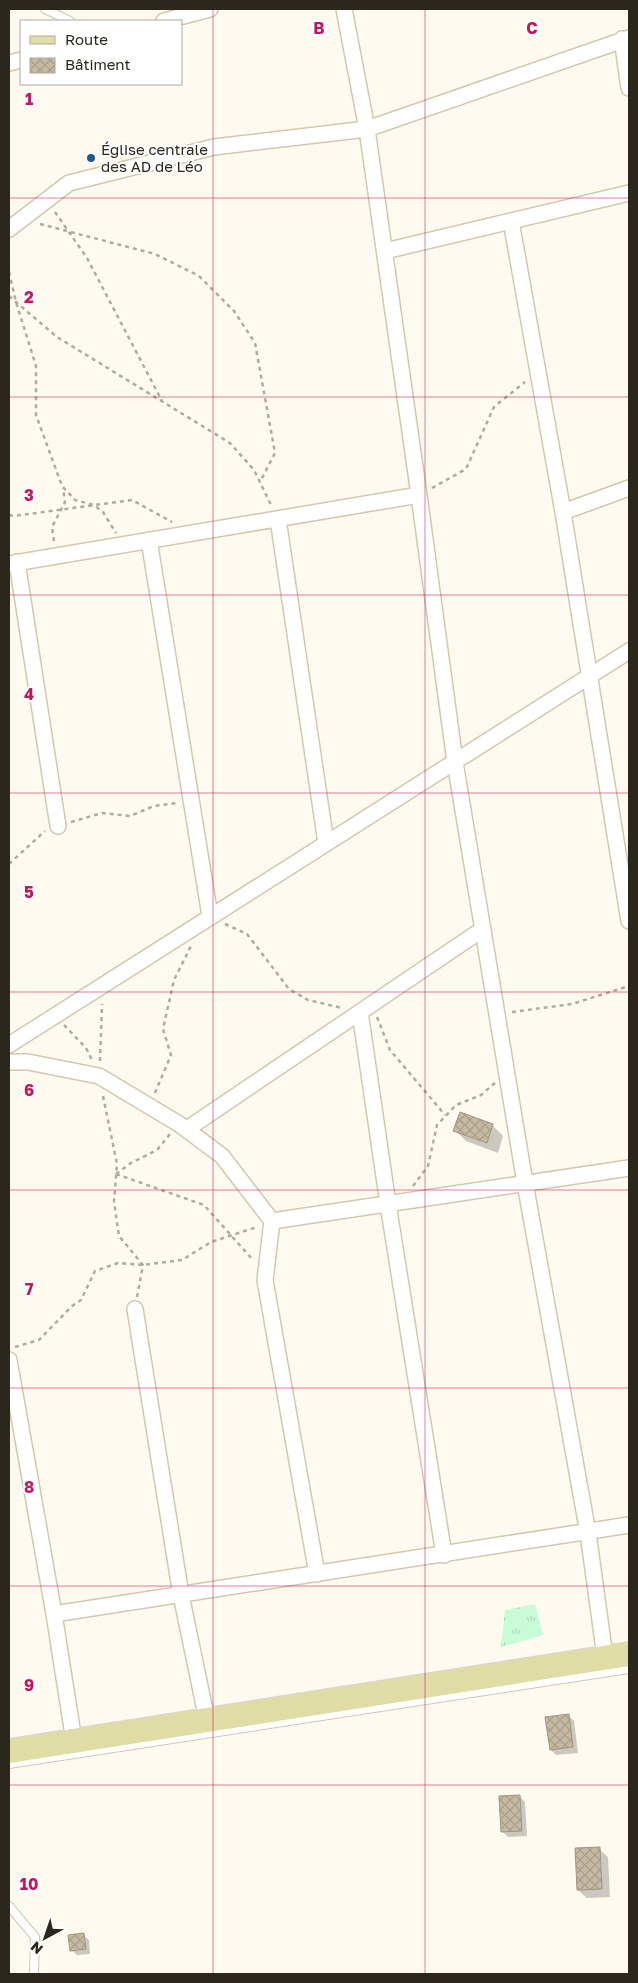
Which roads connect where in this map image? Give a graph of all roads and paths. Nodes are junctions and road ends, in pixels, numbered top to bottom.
1 (45, 9) edge
2 (210, 9) edge
3 (344, 9) edge
4 (57, 12) edge
5 (189, 12) edge
6 (69, 20) edge
7 (167, 20) edge
8 (626, 38) edge
9 (629, 88) edge
10 (367, 128) junction
11 (629, 193) edge
12 (47, 200) junction
13 (512, 221) junction
14 (10, 228) edge
15 (67, 230) junction
16 (385, 251) junction
17 (9, 272) edge
18 (9, 296) edge
19 (16, 302) junction
20 (538, 372) junction
21 (163, 402) junction
22 (260, 482) junction
23 (62, 486) junction
24 (629, 488) edge
25 (420, 496) junction
26 (94, 505) junction
27 (63, 510) junction
28 (563, 512) junction
29 (9, 515) edge
30 (278, 519) junction
31 (193, 533) junction
32 (149, 540) junction
33 (124, 544) junction
34 (55, 556) junction
35 (13, 563) edge
36 (629, 651) edge
37 (588, 677) junction
38 (455, 762) junction
39 (191, 802) junction
40 (58, 826) junction
41 (326, 843) junction
42 (9, 864) edge
43 (210, 916) junction
44 (629, 921) edge
45 (483, 929) junction
46 (191, 946) dead end
47 (102, 985) junction
48 (629, 986) edge
49 (366, 1008) junction
50 (498, 1014) junction
51 (54, 1016) junction
52 (9, 1045) edge
53 (9, 1062) edge
54 (507, 1072) junction
55 (99, 1076) junction
56 (149, 1106) junction
57 (445, 1116) junction
58 (183, 1126) junction
59 (629, 1168) edge
60 (116, 1174) junction
61 (525, 1183) junction
62 (395, 1203) junction
63 (272, 1222) junction
64 (230, 1236) junction
65 (143, 1265) junction
66 (265, 1280) junction
67 (135, 1309) joint
68 (9, 1349) edge
69 (9, 1360) edge
70 (629, 1525) edge
71 (588, 1533) junction
72 (444, 1555) junction
73 (317, 1574) junction
74 (182, 1594) junction
75 (54, 1614) junction
76 (629, 1654) edge
77 (606, 1658) junction
78 (629, 1669) edge
79 (207, 1720) junction
80 (74, 1741) junction
81 (9, 1751) edge
82 (9, 1764) edge
83 (9, 1906) edge
84 (34, 1974) edge

1 - 4 lane
2 - 5 street
3 - 10 street
4 - 6 lane
5 - 7 street
8 - 9 street
8 - 10 street
10 - 12 street
10 - 16 street
11 - 13 street
12 - 14 street
12 - 15 path
13 - 16 street
13 - 20 street
14 - 15 path
15 - 21 path
15 - 22 path
16 - 25 street
17 - 19 path
18 - 19 path
19 - 21 path
19 - 23 path
20 - 25 path
20 - 28 street
21 - 22 path
22 - 30 path
23 - 26 path
23 - 27 path
24 - 28 street
25 - 30 street
25 - 38 street
26 - 27 path
26 - 31 path
26 - 33 path
27 - 29 path
27 - 34 path
28 - 37 street
30 - 31 street
30 - 41 street
31 - 32 street
32 - 33 street
32 - 39 street
33 - 34 street
34 - 35 street
35 - 40 street
36 - 37 street
37 - 38 street
37 - 44 street
38 - 41 street
38 - 45 street
39 - 40 path
39 - 43 street
40 - 42 path
41 - 43 street
43 - 47 street
43 - 49 path
45 - 49 street
45 - 50 street
46 - 56 path
47 - 51 street
47 - 55 path
48 - 50 path
49 - 57 path
49 - 58 street
49 - 62 street
50 - 54 street
51 - 52 street
51 - 55 path
53 - 55 street
54 - 57 path
54 - 61 street
55 - 56 street
55 - 60 path
56 - 58 street
57 - 62 path
58 - 60 path
58 - 63 street
59 - 61 street
60 - 64 path
60 - 65 path
61 - 62 street
61 - 71 street
62 - 63 street
62 - 72 street
63 - 64 path
63 - 66 street
64 - 65 path
64 - 66 path
65 - 67 path
65 - 68 path
66 - 73 street
67 - 74 street
69 - 75 street
70 - 71 street
71 - 72 street
71 - 77 street
72 - 73 street
73 - 74 street
74 - 75 street
74 - 79 street
75 - 80 street
76 - 77 main road
77 - 79 main road
78 - 82 lane
79 - 80 main road
80 - 81 main road
83 - 84 lane

